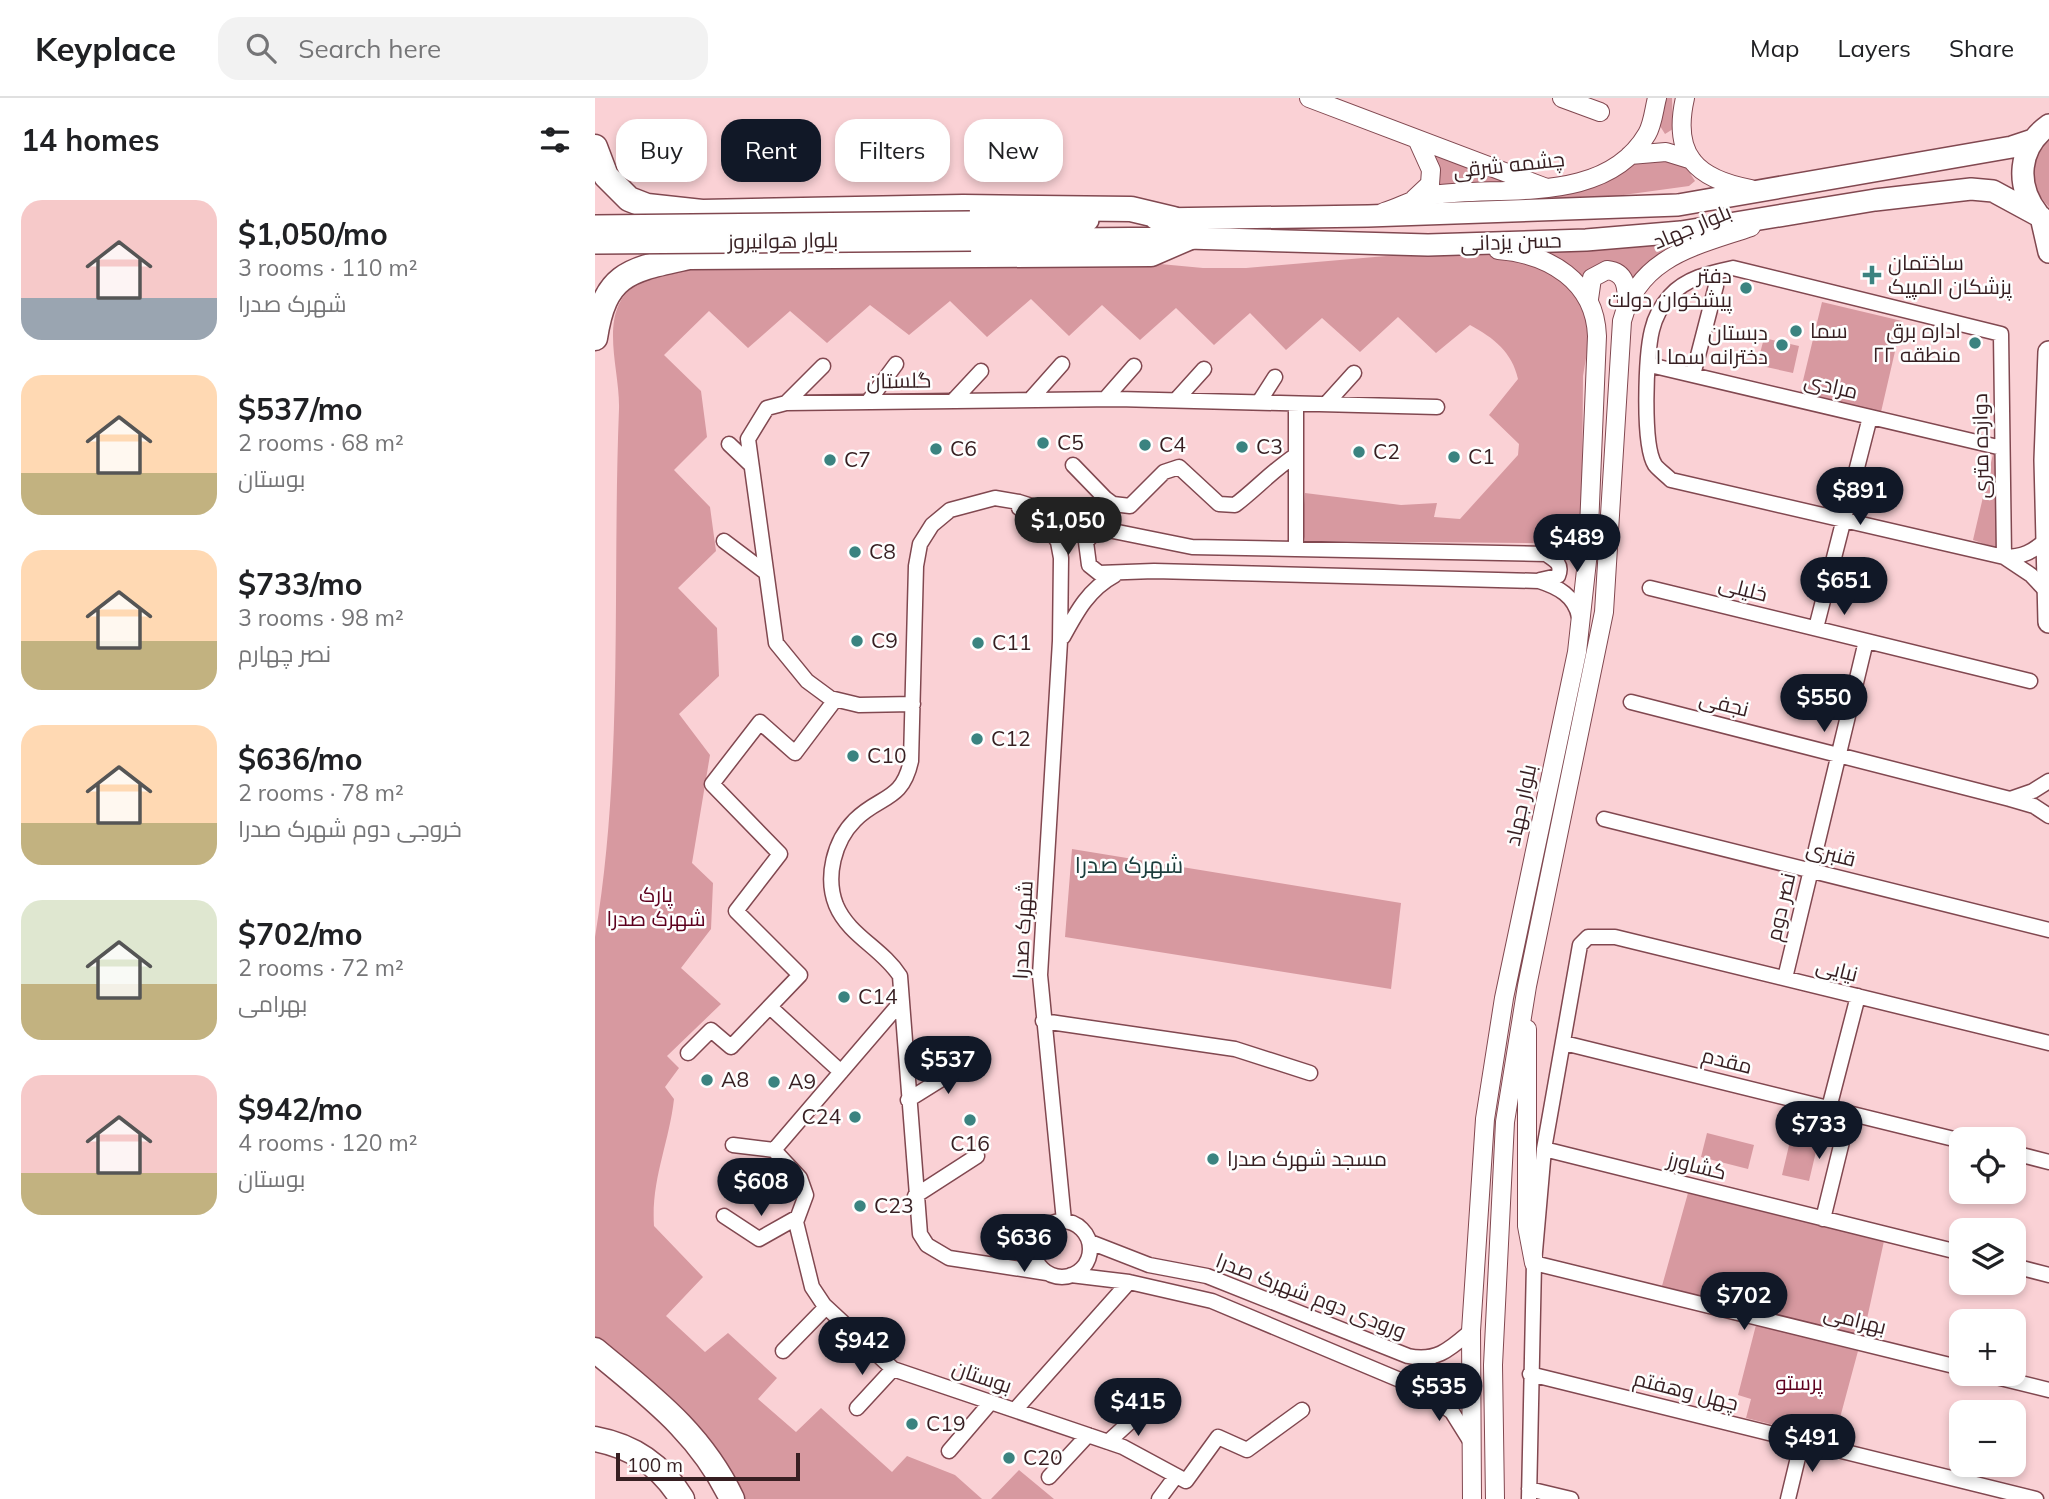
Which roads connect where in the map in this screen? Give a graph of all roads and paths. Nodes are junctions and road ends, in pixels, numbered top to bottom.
1 (1309, 98) edge
2 (1562, 98) edge
3 (1657, 98) edge
4 (1685, 98) edge
5 (1600, 112) dead end
6 (2044, 128) edge
7 (1648, 133) junction
8 (1680, 137) junction
9 (1417, 139) junction
10 (595, 147) edge
11 (1630, 155) junction
12 (1692, 160) junction
13 (1544, 187) junction
14 (1756, 190) junction
15 (1413, 200) junction
16 (702, 212) junction
17 (1368, 216) junction
18 (1780, 217) junction
19 (2045, 219) edge
20 (595, 226) edge
21 (1181, 228) junction
22 (970, 231) junction
23 (595, 243) edge
24 (1428, 244) junction
25 (2049, 252) edge
26 (689, 257) junction
27 (1716, 286) dead end
28 (1588, 299) junction
29 (1627, 304) junction
30 (595, 338) edge
31 (2049, 352) edge
32 (896, 364) dead end
33 (1062, 364) dead end
34 (1650, 365) junction
35 (823, 366) dead end
36 (1134, 366) dead end
37 (1204, 369) dead end
38 (981, 371) dead end
39 (1354, 373) dead end
40 (1693, 375) junction
41 (1275, 377) dead end
42 (1105, 399) junction
43 (1030, 400) junction
44 (1176, 400) junction
45 (953, 401) junction
46 (868, 402) junction
47 (1259, 402) junction
48 (786, 403) junction
49 (1296, 404) junction
50 (1326, 404) junction
51 (1437, 407) dead end
52 (1870, 417) junction
53 (729, 444) dead end
54 (2002, 448) junction
55 (1296, 455) junction
56 (751, 465) junction
57 (1073, 465) dead end
58 (995, 498) junction
59 (1844, 520) junction
60 (1589, 523) junction
61 (1108, 530) junction
62 (2046, 540) junction
63 (724, 541) dead end
64 (1296, 549) junction
65 (1546, 554) junction
66 (2004, 557) junction
67 (765, 572) junction
68 (1115, 575) junction
69 (1539, 581) junction
70 (1650, 588) dead end
71 (2048, 593) edge
72 (2049, 622) edge
73 (1580, 626) junction
74 (1816, 628) junction
75 (1060, 641) junction
76 (1866, 641) junction
77 (2030, 681) dead end
78 (835, 700) junction
79 (1631, 702) dead end
80 (913, 704) junction
81 (1838, 755) junction
82 (2049, 781) edge
83 (2010, 799) junction
84 (2049, 816) edge
85 (1604, 820) dead end
86 (1811, 871) junction
87 (2049, 930) edge
88 (1785, 978) junction
89 (1527, 986) junction
90 (1858, 996) junction
91 (901, 1002) junction
92 (769, 1007) junction
93 (1043, 1021) junction
94 (1564, 1043) junction
95 (2049, 1043) edge
96 (688, 1053) dead end
97 (969, 1062) dead end
98 (841, 1072) junction
99 (1310, 1073) dead end
100 (908, 1100) junction
101 (1829, 1108) junction
102 (1849, 1113) junction
103 (1949, 1137) edge
104 (733, 1145) dead end
105 (1544, 1149) junction
106 (774, 1150) junction
107 (977, 1156) dead end
108 (2026, 1156) edge
109 (2049, 1162) edge
110 (915, 1196) junction
111 (724, 1216) dead end
112 (798, 1217) junction
113 (1823, 1219) junction
114 (1064, 1221) junction
115 (1090, 1242) junction
116 (1949, 1250) edge
117 (1534, 1263) junction
118 (2026, 1269) edge
119 (1047, 1273) junction
120 (1071, 1275) junction
121 (2049, 1275) edge
122 (1129, 1282) junction
123 (826, 1307) junction
124 (1471, 1331) junction
125 (595, 1350) edge
126 (783, 1351) dead end
127 (1415, 1357) junction
128 (1949, 1365) edge
129 (893, 1369) junction
130 (1529, 1374) junction
131 (2026, 1384) edge
132 (1419, 1388) junction
133 (2049, 1390) edge
134 (991, 1402) junction
135 (857, 1408) dead end
136 (1144, 1409) dead end
137 (1015, 1410) junction
138 (1302, 1410) dead end
139 (1088, 1435) junction
140 (595, 1439) edge
141 (1802, 1441) junction
142 (1108, 1442) junction
143 (1472, 1444) junction
144 (949, 1451) dead end
145 (1176, 1476) junction
146 (1049, 1477) dead end
147 (1529, 1494) edge
148 (682, 1499) edge
149 (732, 1499) edge
150 (1159, 1499) edge
151 (1472, 1499) edge
152 (1495, 1499) edge
153 (1571, 1499) edge
154 (1788, 1499) edge
155 (2036, 1499) edge

1 - 9 street
2 - 5 street
3 - 7 street, چشمه شرقی
4 - 8 street
6 - 14 main road, حسن یزدانی
6 - 19 main road
7 - 8 street
7 - 11 street, چشمه شرقی
8 - 12 street
9 - 13 street
9 - 15 street
10 - 16 highway
11 - 12 street
11 - 13 street, چشمه شرقی
12 - 14 street
13 - 15 street, چشمه شرقی
14 - 17 main road, حسن یزدانی
15 - 17 street, چشمه شرقی
16 - 21 highway
16 - 26 highway
17 - 21 main road, حسن یزدانی
18 - 19 main road, حسن یزدانی
18 - 24 main road, حسن یزدانی
18 - 29 street, بلوار جهاد
19 - 25 main road
20 - 22 main road, بلوار هوانیروز, bridge
21 - 22 main road, حسن یزدانی
21 - 24 main road, حسن یزدانی
21 - 26 highway
22 - 23 main road, بلوار هوانیروز, bridge
24 - 28 street, بلوار جهاد
26 - 30 highway
27 - 40 street
28 - 29 street
28 - 60 street, بلوار جهاد
29 - 89 street, بلوار جهاد
31 - 62 main road
32 - 46 street
33 - 43 street
34 - 40 street, مرادی
34 - 54 street, دوازده متری
34 - 59 street
35 - 48 street
36 - 42 street
37 - 44 street
38 - 45 street
39 - 50 street
40 - 52 street, مرادی
41 - 47 street
42 - 43 street, گلستان
42 - 44 street, گلستان
43 - 45 street, گلستان
44 - 47 street, گلستان
45 - 46 street, گلستان
46 - 48 street, گلستان
47 - 49 street, گلستان
48 - 56 street, گلستان
49 - 50 street, گلستان
49 - 55 street
50 - 51 street, گلستان
52 - 54 street, مرادی
52 - 59 street
53 - 56 street
54 - 66 street, دوازده متری
55 - 57 street
55 - 64 street
56 - 67 street, گلستان
58 - 61 street
58 - 75 street, شهرک صدرا
58 - 80 street
59 - 66 street
59 - 74 street
60 - 65 street
60 - 73 street, بلوار جهاد
61 - 64 street
61 - 68 street
62 - 66 street
62 - 71 main road
63 - 67 street
64 - 65 street
65 - 69 street
66 - 71 street
67 - 78 street, گلستان
68 - 69 street
68 - 75 street
69 - 73 street
70 - 74 street, خلیلی
71 - 72 main road
73 - 124 street, بلوار جهاد
74 - 76 street, خلیلی
75 - 93 street, شهرک صدرا
76 - 77 street, خلیلی
76 - 81 street, نصر دوم
78 - 80 street, گلستان
78 - 92 street
79 - 81 street, نجفی
80 - 91 street
81 - 83 street, نجفی
81 - 86 street, نصر دوم
82 - 83 street
83 - 84 street, نجفی
85 - 86 street, قنبری
86 - 87 street, قنبری
86 - 88 street, نصر دوم
88 - 90 street, نیایی
88 - 94 street, نیایی
89 - 117 street
89 - 152 street, بلوار جهاد
90 - 95 street, نیایی
90 - 101 street
91 - 98 street
91 - 100 street
92 - 96 street
92 - 98 street
93 - 99 street
93 - 114 street, شهرک صدرا
94 - 101 street, مقدم
94 - 105 street
97 - 100 street
98 - 106 street
100 - 110 street
101 - 102 street, مقدم
102 - 103 street, مقدم
102 - 113 street
104 - 106 street
105 - 113 street, کشاورز
105 - 117 street
106 - 112 street, بوستان
107 - 110 street
108 - 109 street
110 - 119 street
111 - 112 street
112 - 123 street, بوستان
113 - 116 street, کشاورز
114 - 115 street
114 - 119 street
115 - 120 street
115 - 127 street, ورودی دوم شهرک صدرا
117 - 128 street, بهرامی
117 - 130 street
118 - 121 street
119 - 120 street
120 - 122 street
122 - 132 street
122 - 137 street
123 - 126 street
123 - 129 street, بوستان
124 - 127 street, ورودی دوم شهرک صدرا
124 - 143 street, بلوار جهاد
125 - 149 highway
127 - 132 street
129 - 134 street, بوستان
129 - 135 street
130 - 141 street, چهل وهفتم
130 - 147 street
131 - 133 street
132 - 143 street
134 - 137 street, بوستان
134 - 144 street
136 - 142 street
137 - 139 street, بوستان
138 - 145 street
139 - 142 street, بوستان
139 - 146 street
140 - 148 highway
141 - 154 street
141 - 155 street, چهل وهفتم
142 - 145 street, بوستان
143 - 151 street, بلوار جهاد
145 - 150 street
147 - 153 street

